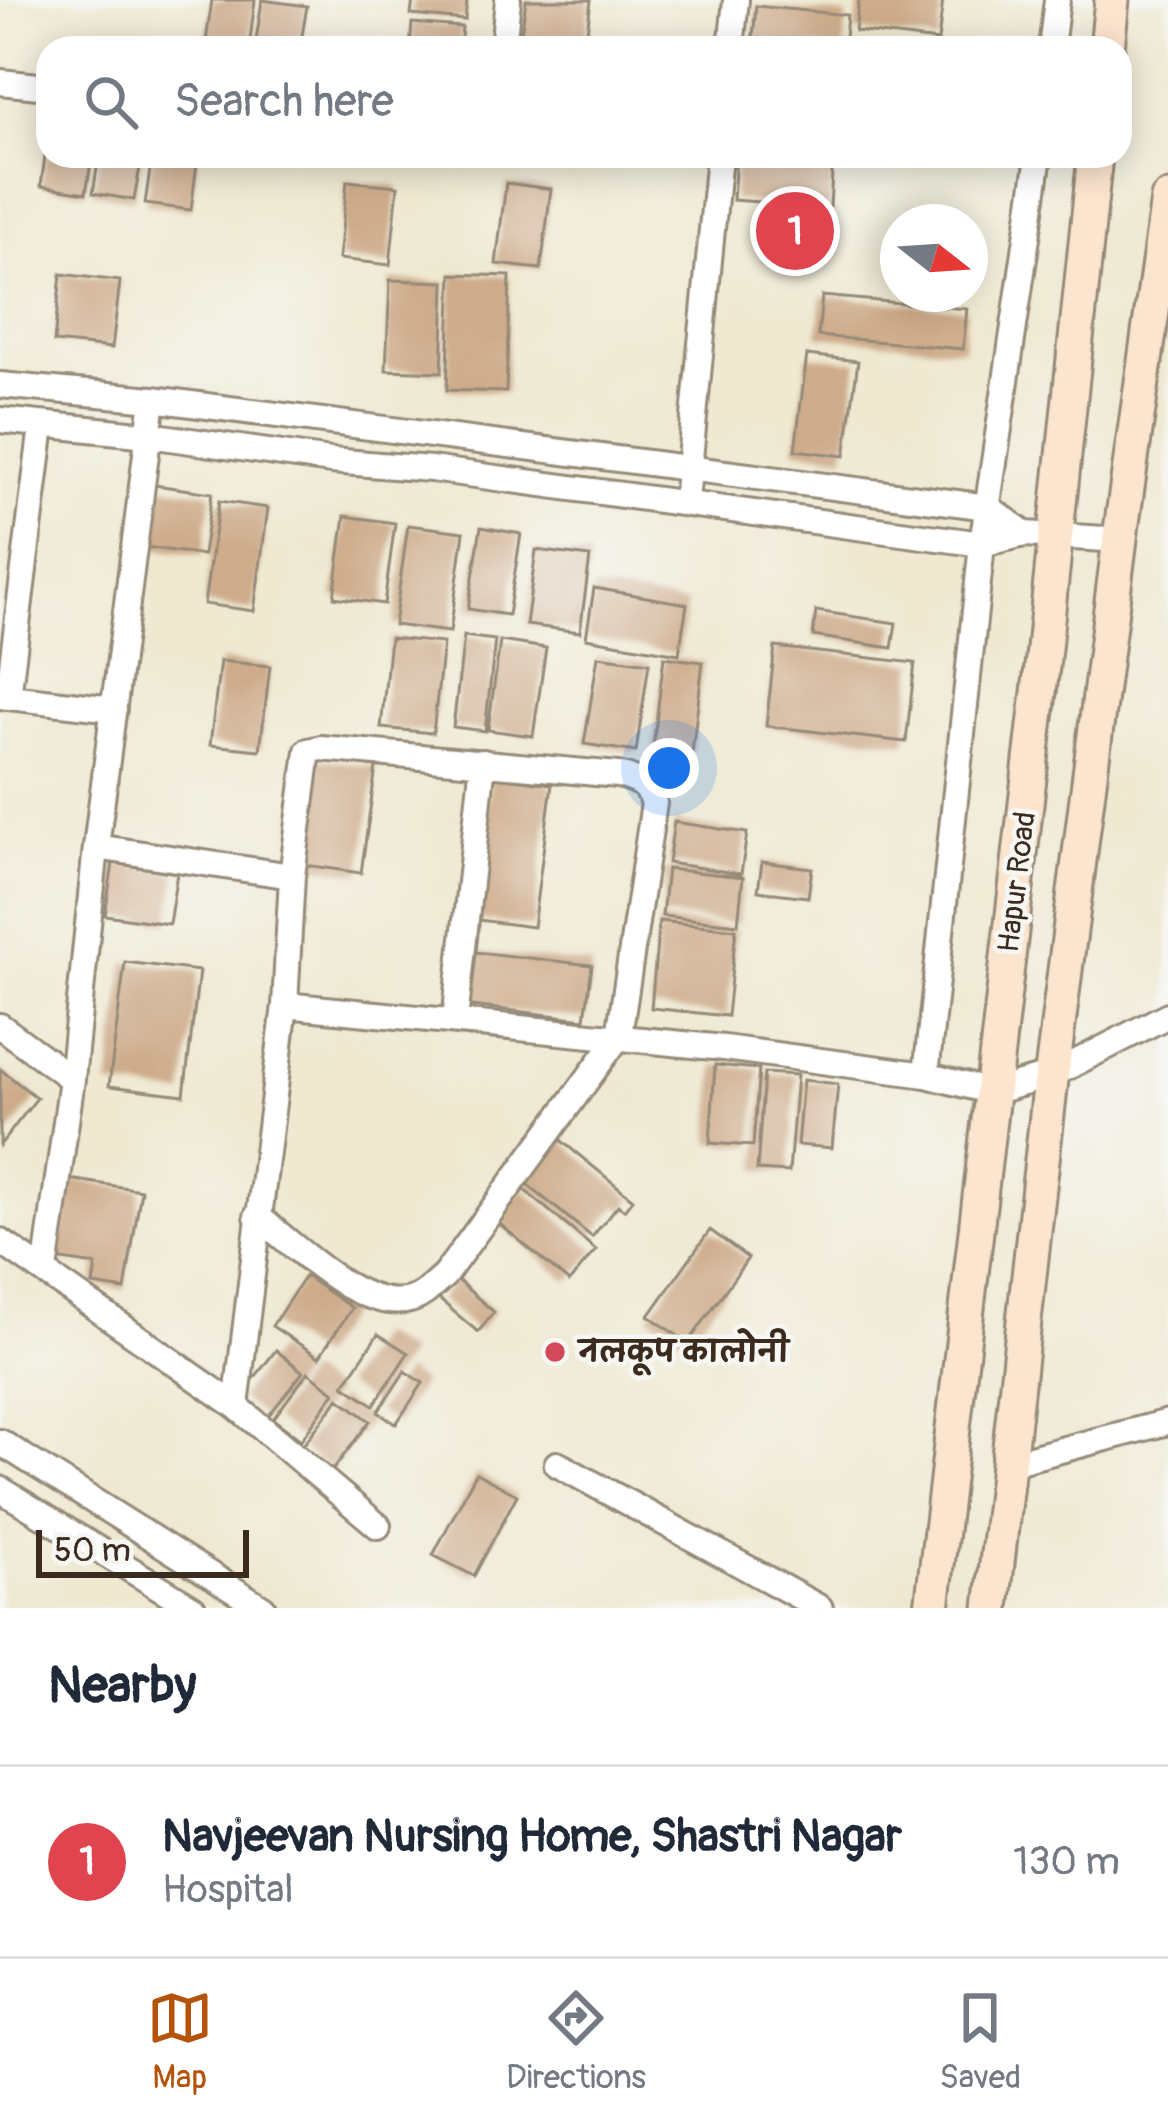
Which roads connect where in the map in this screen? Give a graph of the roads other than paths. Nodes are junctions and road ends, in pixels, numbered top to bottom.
1 (508, 0) edge
2 (736, 0) edge
3 (1057, 0) edge
4 (1112, 0) edge
5 (504, 36) edge
6 (732, 36) edge
7 (1053, 36) edge
8 (1108, 36) edge
9 (0, 82) edge
10 (36, 86) edge
11 (718, 168) edge
12 (1037, 168) edge
13 (1093, 168) edge
14 (1168, 199) edge
15 (0, 385) edge
16 (153, 399) junction
17 (0, 420) edge
18 (42, 426) junction
19 (149, 435) junction
20 (691, 468) junction
21 (686, 501) junction
22 (988, 507) junction
23 (1041, 535) junction
24 (1120, 540) junction
25 (982, 544) junction
26 (4, 696) edge
27 (114, 709) junction
28 (483, 762) junction
29 (96, 847) junction
30 (292, 876) junction
31 (285, 1005) junction
32 (1168, 1015) edge
33 (455, 1021) junction
34 (0, 1026) edge
35 (619, 1036) junction
36 (926, 1075) junction
37 (1052, 1075) junction
38 (72, 1079) junction
39 (992, 1093) junction
40 (257, 1216) junction
41 (0, 1241) edge
42 (45, 1271) junction
43 (236, 1406) junction
44 (1168, 1422) edge
45 (0, 1442) edge
46 (1011, 1463) junction
47 (556, 1464) dead end
48 (0, 1489) edge
49 (378, 1526) dead end
50 (193, 1608) edge
51 (263, 1608) edge
52 (820, 1608) edge
53 (932, 1608) edge
54 (992, 1608) edge

1 - 5 street
2 - 6 street
3 - 7 street
4 - 8 main road
9 - 10 street
11 - 20 street
12 - 22 street
13 - 23 main road, Hapur Road
14 - 24 main road, Hapur Road
15 - 16 street
16 - 19 street
16 - 20 street
17 - 18 street
18 - 19 street
18 - 26 street
19 - 21 street
19 - 27 street
20 - 21 street
20 - 22 street
21 - 25 street
22 - 23 street
22 - 25 street
23 - 24 street
23 - 25 street
23 - 39 main road, Hapur Road
24 - 37 main road, Hapur Road
25 - 36 street
26 - 27 street
27 - 29 street
28 - 30 street
28 - 33 street
28 - 35 street
29 - 30 street
29 - 38 street
30 - 31 street
31 - 33 street
31 - 40 street
32 - 37 street
33 - 35 street
34 - 38 street
35 - 36 street
35 - 40 street
36 - 39 street
37 - 39 street
37 - 46 main road, Hapur Road
38 - 42 street
39 - 53 main road, Hapur Road
40 - 43 street
41 - 42 street
42 - 43 street
43 - 49 street
44 - 46 street
45 - 51 street
46 - 54 main road, Hapur Road
47 - 52 street
48 - 50 street

